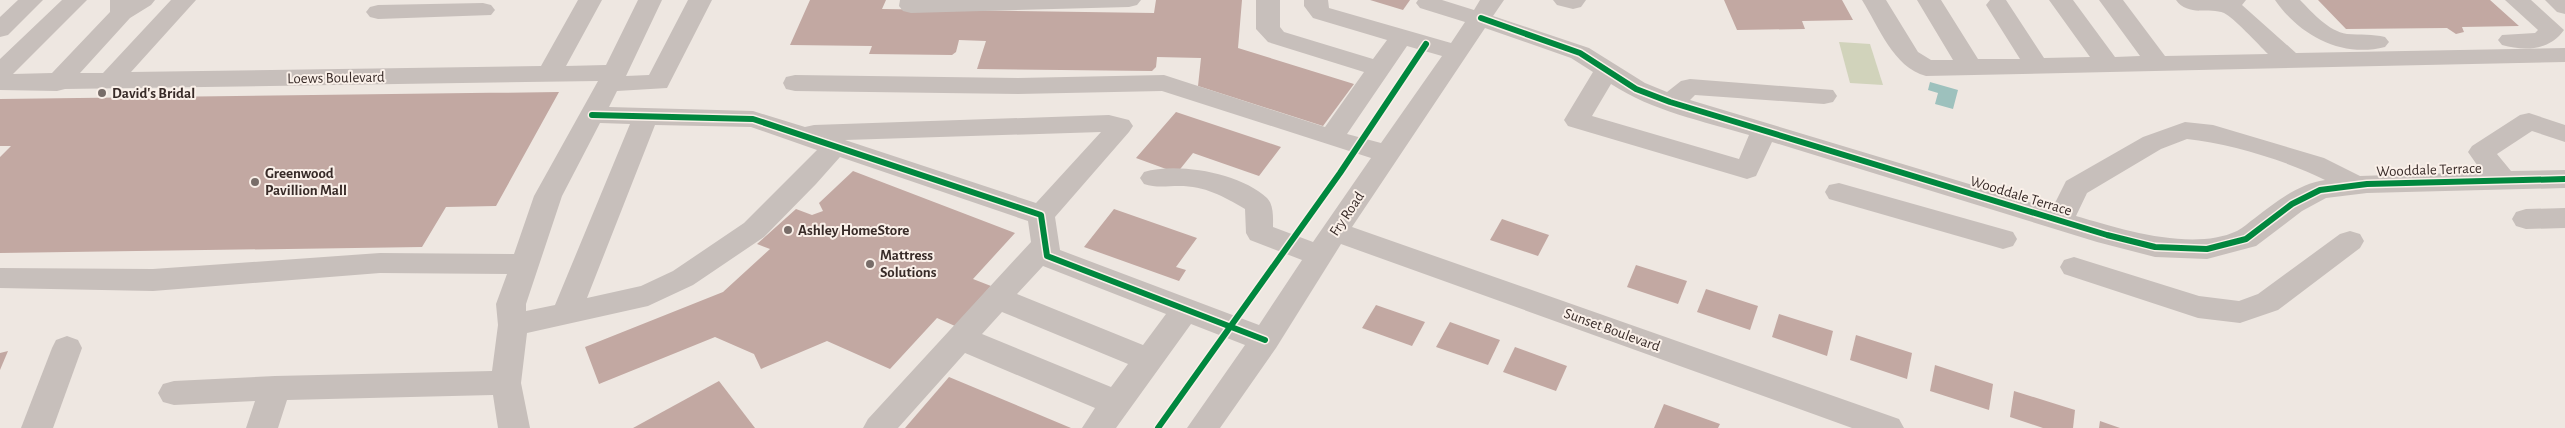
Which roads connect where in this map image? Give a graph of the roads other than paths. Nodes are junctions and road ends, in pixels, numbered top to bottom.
1 (31, 0) edge
2 (75, 0) edge
3 (144, 0) edge
4 (184, 0) edge
5 (590, 0) edge
6 (650, 0) edge
7 (700, 0) edge
8 (912, 0) edge
9 (1129, 0) edge
10 (1268, 0) edge
11 (1316, 0) edge
12 (1430, 0) edge
13 (1565, 0) edge
14 (1574, 0) edge
15 (1874, 0) edge
16 (1929, 0) edge
17 (2062, 0) edge
18 (2111, 0) edge
19 (2188, 0) edge
20 (2286, 0) edge
21 (2517, 0) edge
22 (2557, 0) edge
23 (2232, 3) edge
24 (1998, 5) dead end
25 (122, 7) edge
26 (2565, 7) edge
27 (1487, 9) edge
28 (483, 10) dead end
29 (378, 12) dead end
30 (0, 30) edge
31 (1401, 38) junction
32 (1458, 53) junction
33 (2565, 55) edge
34 (2289, 60) junction
35 (2158, 63) junction
36 (2108, 64) junction
37 (2036, 65) junction
38 (1970, 67) junction
39 (1380, 69) junction
40 (1607, 70) junction
41 (0, 73) edge
42 (549, 74) junction
43 (612, 79) junction
44 (0, 82) edge
45 (108, 82) junction
46 (57, 83) junction
47 (795, 83) dead end
48 (1824, 96) dead end
49 (1670, 102) junction
50 (592, 115) junction
51 (646, 116) junction
52 (1764, 131) junction
53 (797, 134) junction
54 (2565, 134) edge
55 (1331, 138) junction
56 (835, 146) junction
57 (1388, 154) junction
58 (1153, 178) dead end
59 (2565, 179) edge
60 (2503, 180) junction
61 (1930, 181) junction
62 (2356, 185) junction
63 (1839, 192) dead end
64 (1041, 214) junction
65 (1920, 215) junction
66 (2565, 218) edge
67 (2526, 219) dead end
68 (2060, 221) junction
69 (1335, 231) junction
70 (2107, 235) junction
71 (2002, 239) dead end
72 (2350, 241) dead end
73 (1046, 244) junction
74 (1320, 256) junction
75 (525, 264) junction
76 (2074, 267) dead end
77 (2101, 276) junction
78 (0, 278) edge
79 (997, 298) junction
80 (1186, 310) junction
81 (566, 314) junction
82 (513, 325) junction
83 (960, 338) junction
84 (1265, 340) junction
85 (67, 348) dead end
86 (1148, 360) junction
87 (506, 383) junction
88 (275, 388) junction
89 (174, 393) dead end
90 (1116, 403) junction
91 (37, 428) edge
92 (262, 428) edge
93 (514, 428) edge
94 (879, 428) edge
95 (1098, 428) edge
96 (1203, 428) edge
97 (1888, 428) edge

1 - 30 street
2 - 41 street
3 - 25 street
4 - 45 street
5 - 42 street
6 - 43 street
7 - 43 street, Loews Boulevard
8 - 9 street
10 - 39 street
11 - 31 street
12 - 27 street, Wooddale Terrace
13 - 14 street
15 - 38 street
16 - 38 street
17 - 36 street
18 - 35 street
19 - 23 street
20 - 21 street
22 - 26 street
23 - 34 street
24 - 37 street
25 - 46 street
27 - 32 street, Fry Road
27 - 40 street, Wooddale Terrace
28 - 29 street
31 - 32 street
31 - 39 street
32 - 57 street, Fry Road
33 - 34 street
34 - 35 street
35 - 36 street
36 - 37 street
37 - 38 street
39 - 55 street
40 - 49 street, Wooddale Terrace
40 - 52 street
42 - 43 street, Loews Boulevard
42 - 45 street, Loews Boulevard
43 - 50 street
44 - 46 street, Loews Boulevard
45 - 46 street, Loews Boulevard
47 - 55 street
48 - 49 street
49 - 52 street, Wooddale Terrace
50 - 51 street
50 - 75 street
51 - 53 street
51 - 81 street
52 - 61 street, Wooddale Terrace
53 - 56 street
53 - 64 street
54 - 60 street
55 - 57 street
56 - 64 street
56 - 81 street
57 - 69 street, Fry Road
58 - 74 street
59 - 60 street, Wooddale Terrace
60 - 62 street, Wooddale Terrace
61 - 65 street
61 - 68 street, Wooddale Terrace
62 - 68 street
62 - 70 street, Wooddale Terrace
63 - 65 street
64 - 73 street
65 - 71 street
66 - 67 street
68 - 70 street, Wooddale Terrace
69 - 74 street, Fry Road
69 - 97 street, Sunset Boulevard
70 - 77 street
72 - 77 street
73 - 79 street
73 - 80 street
74 - 84 street, Fry Road
75 - 78 street
75 - 82 street
76 - 77 street
79 - 83 street
79 - 86 street
80 - 84 street
80 - 86 street
81 - 82 street
82 - 87 street
83 - 90 street
83 - 94 street
84 - 96 street, Fry Road
85 - 91 street
86 - 90 street
87 - 88 street
87 - 93 street
88 - 89 street
88 - 92 street
90 - 95 street

